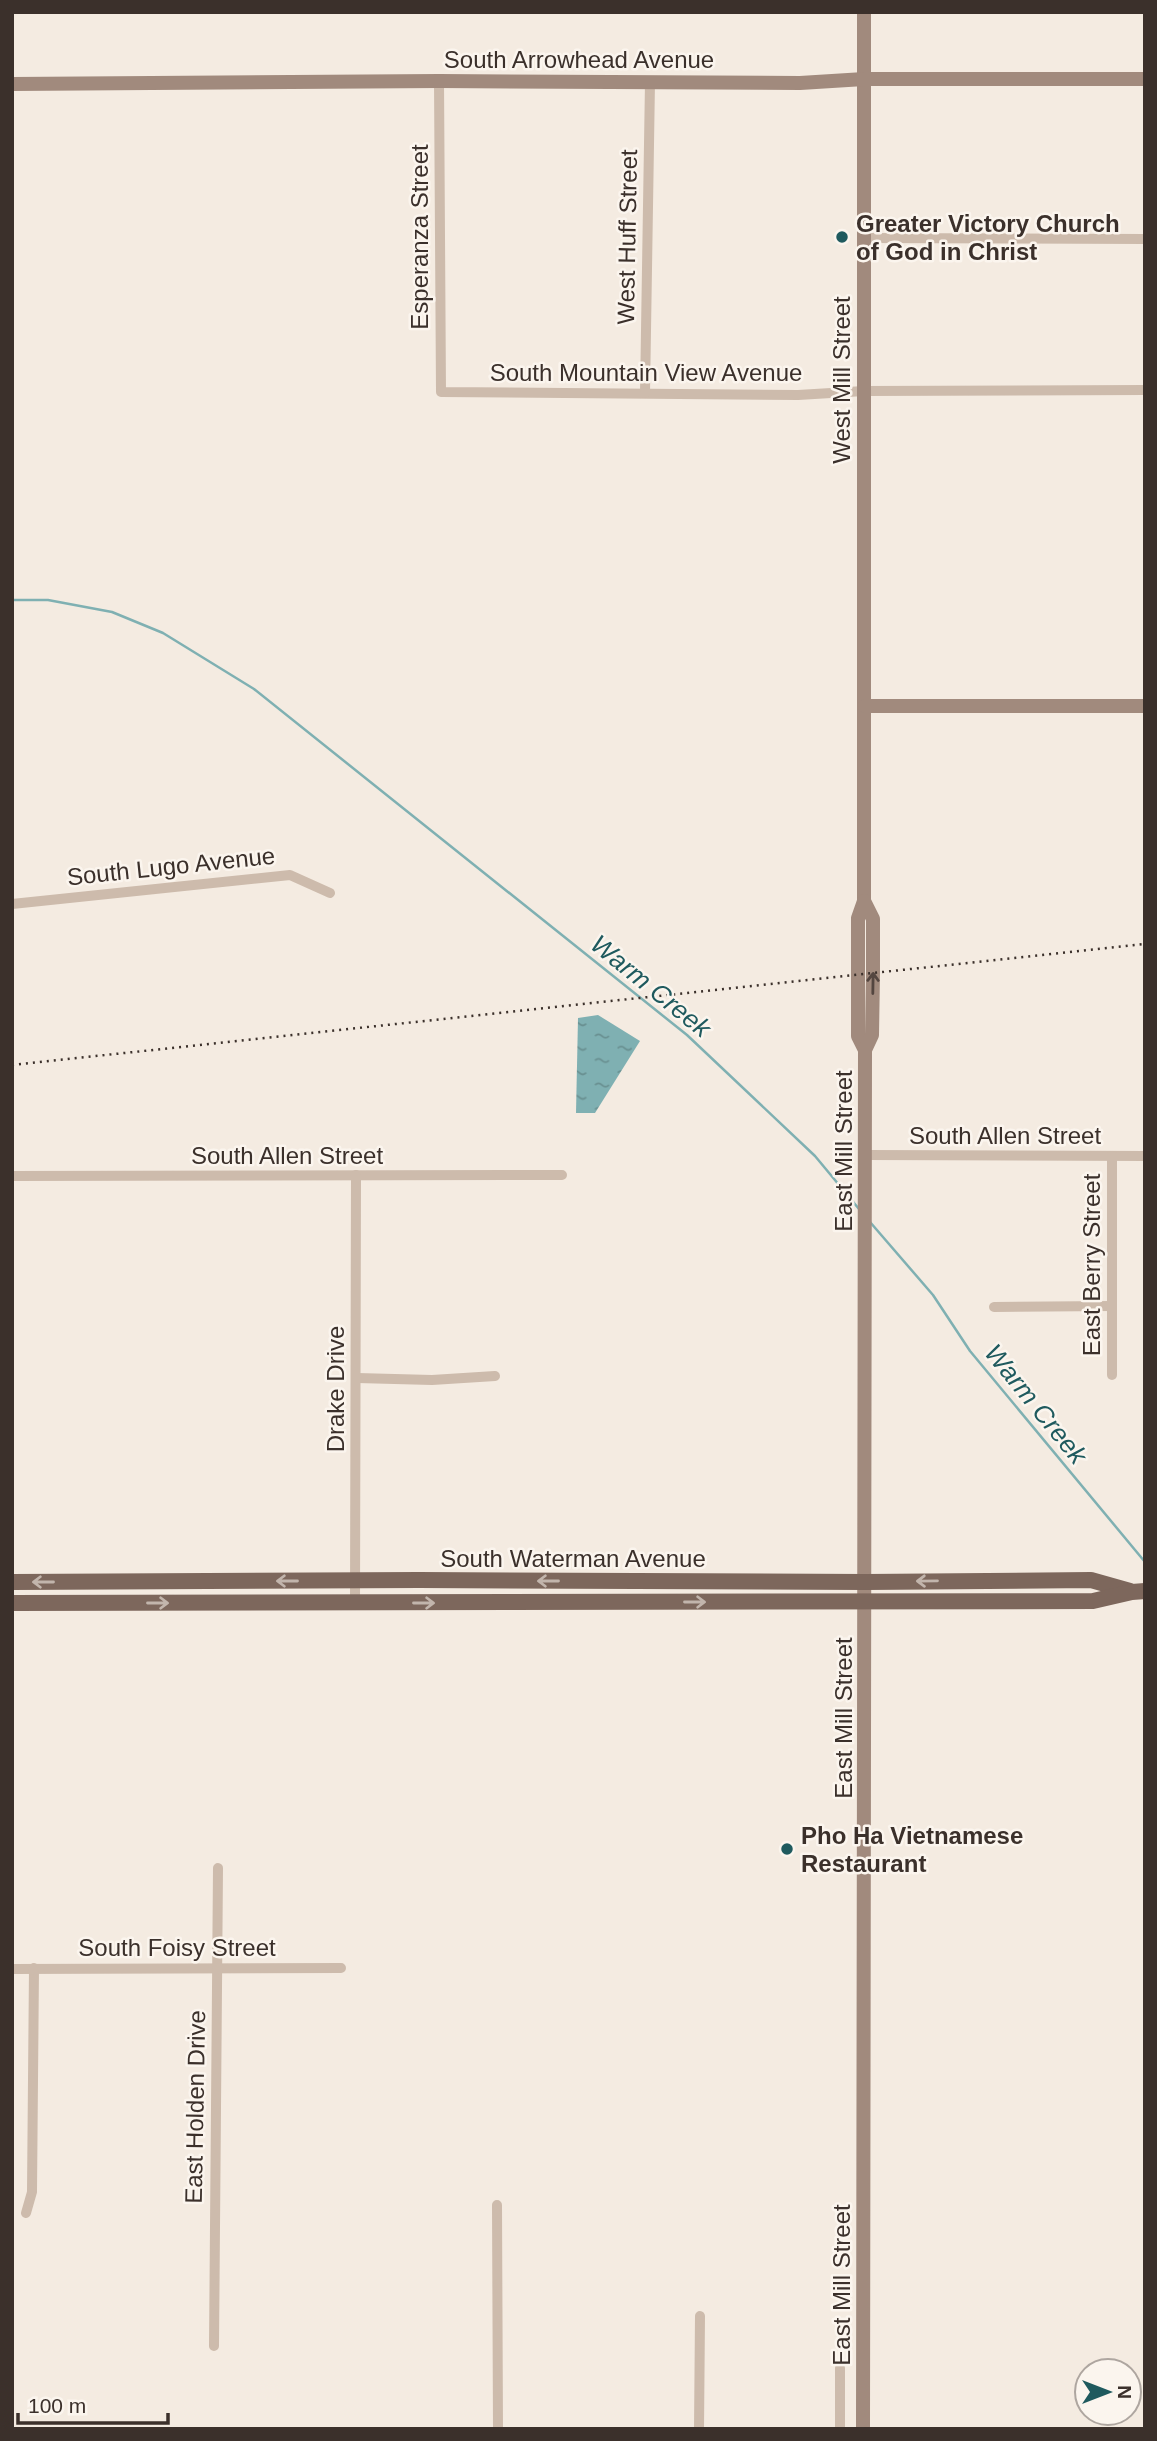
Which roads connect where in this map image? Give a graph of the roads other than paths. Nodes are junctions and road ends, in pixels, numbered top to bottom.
1 (864, 12) edge
2 (864, 79) junction
3 (1145, 79) edge
4 (439, 81) junction
5 (650, 82) junction
6 (12, 84) edge
7 (864, 239) junction
8 (1145, 239) edge
9 (1145, 390) edge
10 (864, 391) junction
11 (441, 392) joint
12 (645, 393) junction
13 (865, 706) junction
14 (1145, 706) edge
15 (330, 893) dead end
16 (12, 904) edge
17 (866, 1155) junction
18 (1112, 1156) junction
19 (1145, 1156) edge
20 (356, 1175) junction
21 (562, 1175) dead end
22 (12, 1176) edge
23 (1112, 1306) junction
24 (994, 1307) dead end
25 (1112, 1375) dead end
26 (495, 1376) dead end
27 (357, 1378) junction
28 (1091, 1580) junction
29 (126, 1581) junction
30 (355, 1581) junction
31 (12, 1582) edge
32 (866, 1583) junction
33 (1138, 1592) edge
34 (976, 1601) junction
35 (866, 1602) junction
36 (12, 1603) edge
37 (41, 1603) junction
38 (355, 1603) junction
39 (218, 1868) dead end
40 (34, 1968) junction
41 (341, 1968) dead end
42 (12, 1969) edge
43 (218, 1969) junction
44 (497, 2205) dead end
45 (26, 2213) dead end
46 (700, 2316) dead end
47 (214, 2346) dead end
48 (840, 2368) dead end
49 (498, 2429) edge
50 (699, 2429) edge
51 (840, 2429) edge
52 (863, 2429) edge

1 - 2 main road, West Mill Street
2 - 3 main road, South Arrowhead Avenue
2 - 5 main road, South Arrowhead Avenue
2 - 7 main road, West Mill Street
4 - 5 main road, South Arrowhead Avenue
4 - 6 main road, South Arrowhead Avenue
4 - 11 street, Esperanza Street
5 - 12 street, West Huff Street
7 - 8 street
7 - 10 main road, West Mill Street
9 - 10 street, South Mountain View Avenue
10 - 12 street, South Mountain View Avenue
10 - 13 main road, West Mill Street
11 - 12 street, South Mountain View Avenue
13 - 14 main road
13 - 17 main road, East Mill Street
15 - 16 street, South Lugo Avenue
17 - 18 street, South Allen Street
17 - 32 main road, East Mill Street
18 - 19 street, South Allen Street
18 - 23 street, East Berry Street
20 - 21 street, South Allen Street
20 - 22 street, South Allen Street
20 - 27 street, Drake Drive
23 - 24 street
23 - 25 street, East Berry Street
26 - 27 street
27 - 30 street, Drake Drive
28 -> 32 main road, South Waterman Avenue
28 - 33 main road, South Waterman Avenue
28 - 34 main road
30 -> 29 main road, South Waterman Avenue
29 -> 31 main road, South Waterman Avenue
29 - 37 main road
32 -> 30 main road, South Waterman Avenue
30 - 38 street, Drake Drive
32 - 35 main road, East Mill Street
33 - 34 main road, South Waterman Avenue
34 - 35 main road, South Waterman Avenue
38 -> 35 main road, South Waterman Avenue
35 - 52 main road, East Mill Street
36 - 37 main road, South Waterman Avenue
37 -> 38 main road, South Waterman Avenue
39 - 43 street, East Holden Drive
40 - 42 street, South Foisy Street
40 - 43 street, South Foisy Street
40 - 45 street
41 - 43 street, South Foisy Street
43 - 47 street, East Holden Drive
44 - 49 street
46 - 50 street
48 - 51 street

